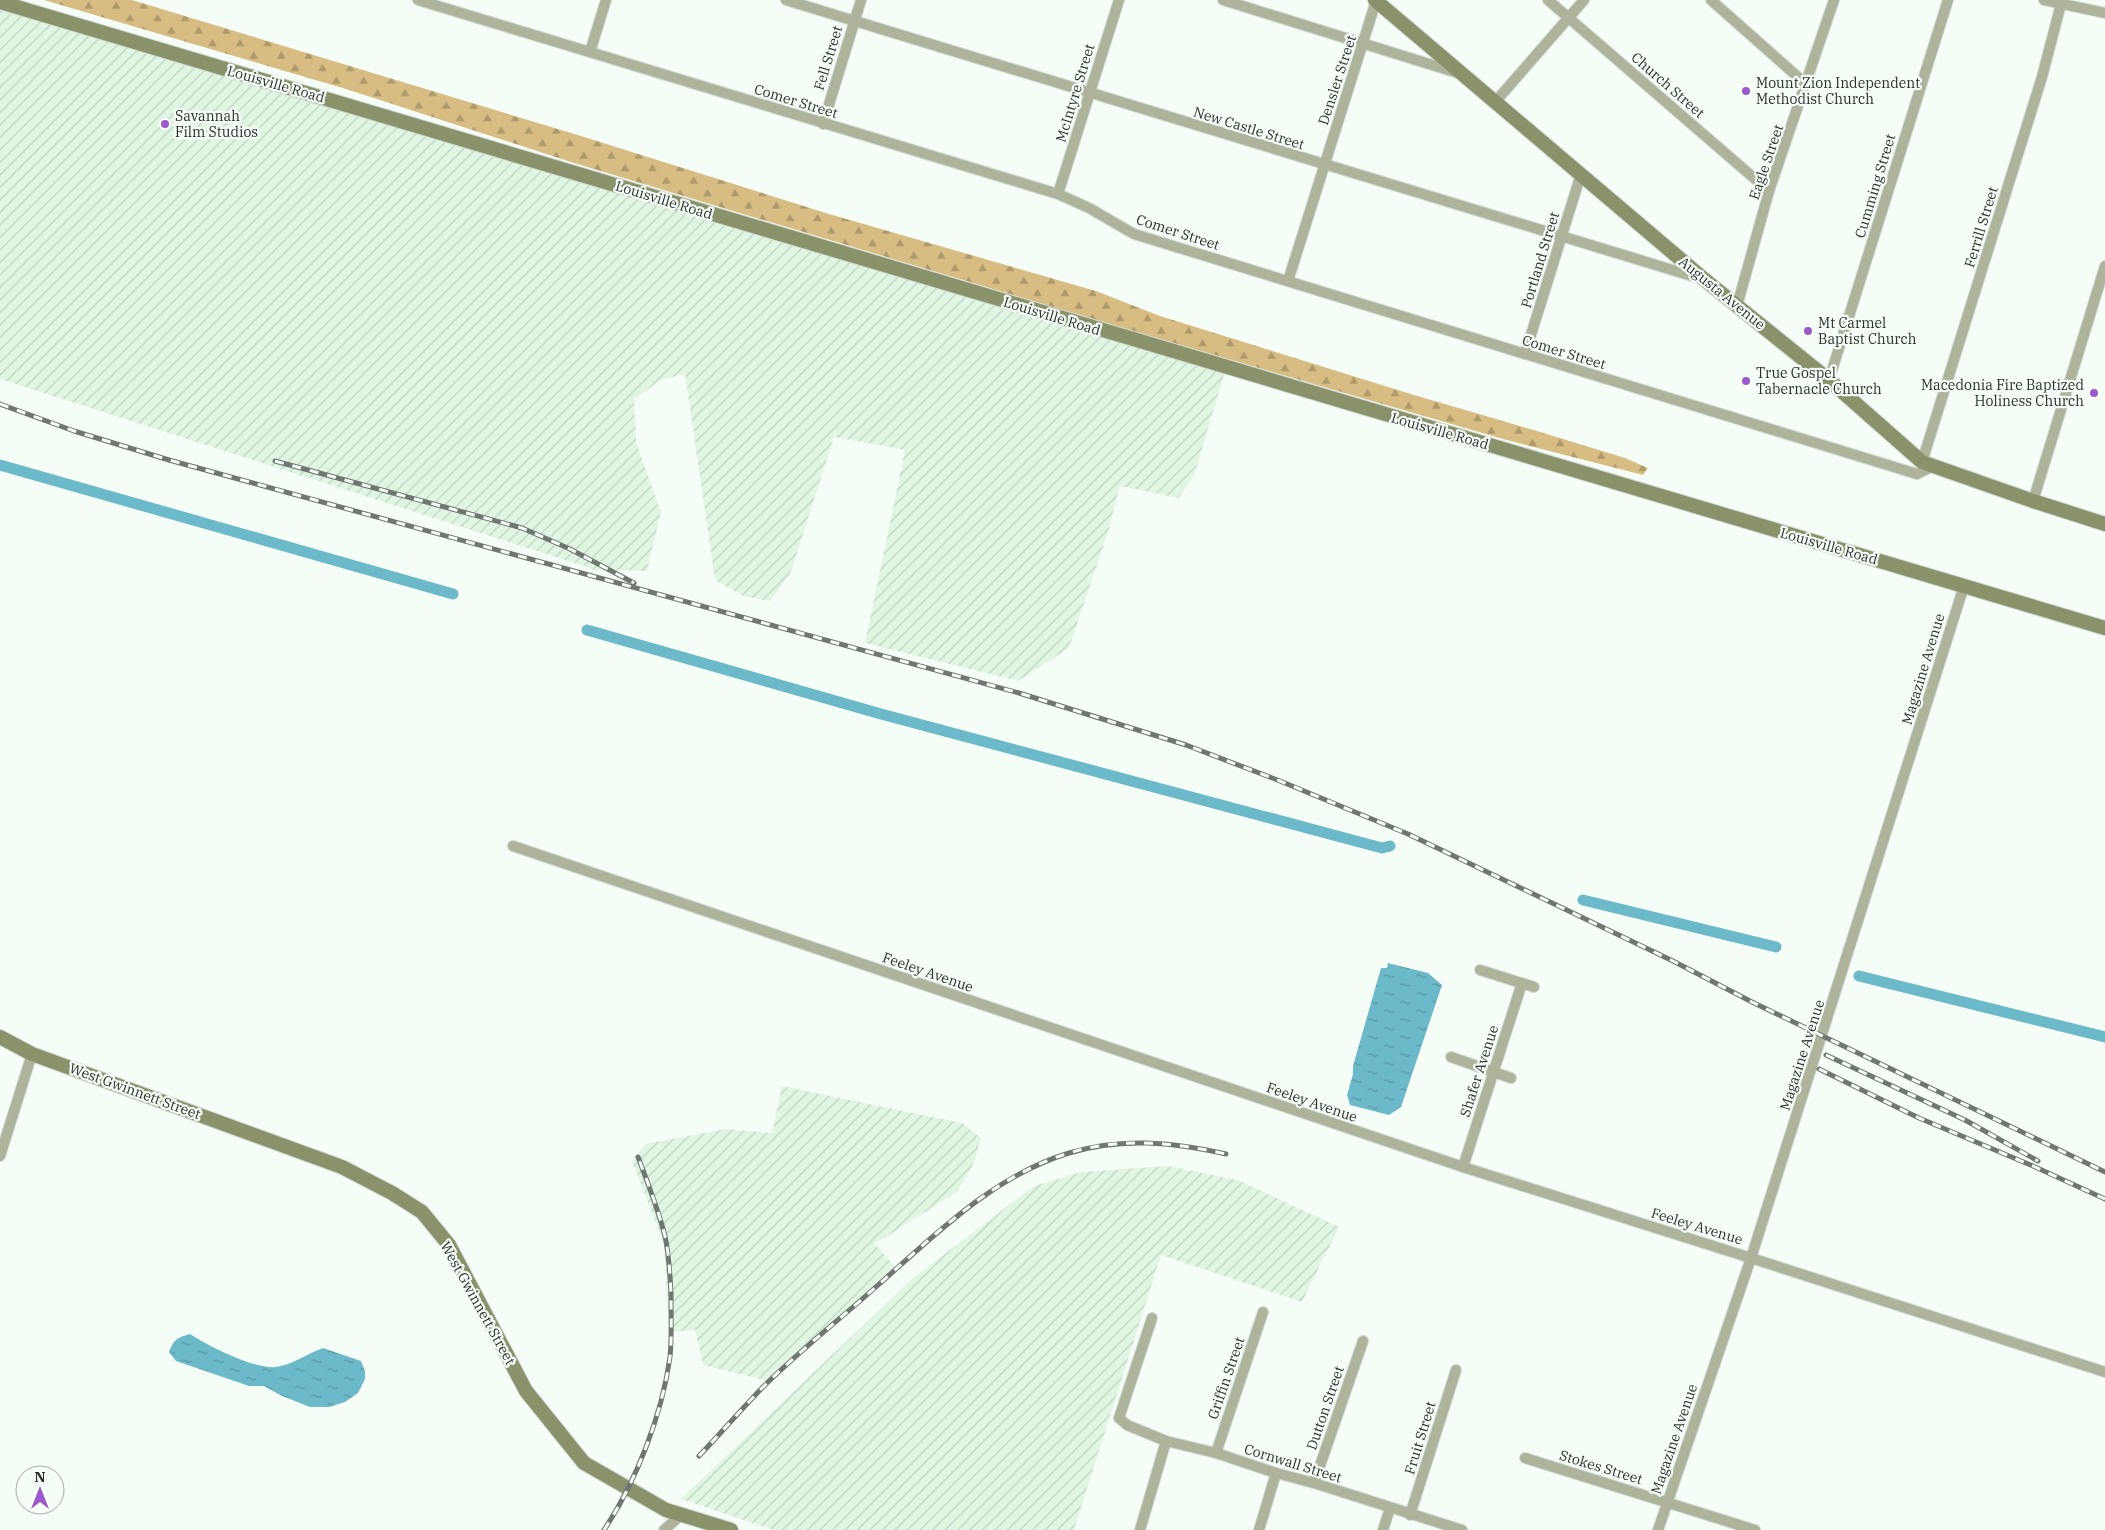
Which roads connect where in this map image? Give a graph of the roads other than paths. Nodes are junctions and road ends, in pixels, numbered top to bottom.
1 (418, 0) edge
2 (606, 0) edge
3 (786, 0) edge
4 (861, 0) edge
5 (1119, 0) edge
6 (1223, 0) edge
7 (1548, 0) edge
8 (1584, 0) edge
9 (1711, 0) edge
10 (1834, 0) edge
11 (1948, 0) edge
12 (2044, 0) edge
13 (1375, 1) edge
14 (0, 2) edge
15 (2062, 2) edge
16 (2105, 14) edge
17 (1570, 18) junction
18 (854, 21) junction
19 (1364, 43) junction
20 (590, 52) junction
21 (1462, 74) junction
22 (1806, 85) junction
23 (1090, 93) junction
24 (1496, 101) junction
25 (823, 124) junction
26 (1323, 165) junction
27 (1581, 174) junction
28 (1769, 191) junction
29 (1058, 194) junction
30 (1561, 237) junction
31 (2105, 266) edge
32 (1705, 280) junction
33 (1288, 281) junction
34 (1737, 306) junction
35 (1525, 354) junction
36 (1829, 380) junction
37 (1927, 464) junction
38 (2033, 501) junction
39 (2105, 524) edge
40 (1964, 586) junction
41 (2105, 628) edge
42 (513, 846) dead end
43 (1480, 970) dead end
44 (1522, 983) junction
45 (1534, 987) dead end
46 (0, 1037) edge
47 (32, 1054) junction
48 (1452, 1057) dead end
49 (1494, 1071) junction
50 (1512, 1078) dead end
51 (0, 1156) edge
52 (1463, 1168) junction
53 (1751, 1258) junction
54 (1263, 1312) dead end
55 (1152, 1318) dead end
56 (1363, 1341) dead end
57 (1456, 1370) dead end
58 (2105, 1372) edge
59 (1166, 1440) junction
60 (1216, 1453) junction
61 (1525, 1458) dead end
62 (1276, 1474) junction
63 (1314, 1483) junction
64 (1667, 1502) junction
65 (1390, 1508) junction
66 (681, 1515) junction
67 (1410, 1515) junction
68 (664, 1530) edge
69 (676, 1530) edge
70 (731, 1530) edge
71 (1140, 1530) edge
72 (1259, 1530) edge
73 (1383, 1530) edge
74 (1462, 1530) edge
75 (1658, 1530) edge
76 (1755, 1530) edge

1 - 20 street, Comer Street
2 - 20 street
3 - 18 street, New Castle Street
4 - 18 street, Fell Street
5 - 23 street, McIntyre Street
6 - 19 street
7 - 17 street, Church Street
8 - 17 street
9 - 22 street
10 - 22 street, Eagle Street
11 - 36 street, Cumming Street
12 - 15 street
13 - 19 street, Densler Street
13 - 21 main road, Augusta Avenue
14 - 40 main road, Louisville Road
15 - 16 street
15 - 37 street, Ferrill Street
17 - 24 street
17 - 28 street, Church Street
18 - 23 street, New Castle Street
18 - 25 street, Fell Street
19 - 21 street
19 - 26 street, Densler Street
20 - 25 street, Comer Street
21 - 24 main road, Augusta Avenue
22 - 28 street, Eagle Street
23 - 26 street, New Castle Street
23 - 29 street, McIntyre Street
24 - 27 main road, Augusta Avenue
25 - 29 street, Comer Street
26 - 30 street, New Castle Street
26 - 33 street, Densler Street
27 - 30 street, Portland Street
27 - 32 main road, Augusta Avenue
28 - 34 street, Eagle Street
29 - 33 street, Comer Street
30 - 32 street, New Castle Street
30 - 35 street, Portland Street
31 - 38 street
32 - 34 main road, Augusta Avenue
33 - 35 street, Comer Street
34 - 36 main road, Augusta Avenue
35 - 37 street, Comer Street
36 - 37 main road, Augusta Avenue
37 - 38 main road, Augusta Avenue
38 - 39 main road, Augusta Avenue
40 - 41 main road, Louisville Road
40 - 53 street, Magazine Avenue
42 - 52 street, Feeley Avenue
43 - 44 street
44 - 45 street
44 - 49 street, Shafer Avenue
46 - 47 main road, West Gwinnett Street
47 - 51 street
47 - 66 main road, West Gwinnett Street
48 - 49 street
49 - 50 street
49 - 52 street, Shafer Avenue
52 - 53 street, Feeley Avenue
53 - 58 street, Feeley Avenue
53 - 64 street, Magazine Avenue
54 - 60 street, Griffin Street
55 - 59 street, Cornwall Street
56 - 63 street, Dutton Street
57 - 67 street, Fruit Street
59 - 60 street, Cornwall Street
59 - 71 street
60 - 62 street, Cornwall Street
61 - 64 street, Stokes Street
62 - 63 street, Cornwall Street
62 - 72 street
63 - 65 street, Cornwall Street
64 - 75 street, Magazine Avenue
64 - 76 street, Stokes Street
65 - 67 street, Cornwall Street
65 - 73 street
66 - 68 street
66 - 69 street
66 - 70 main road, West Gwinnett Street
67 - 74 street, Cornwall Street

